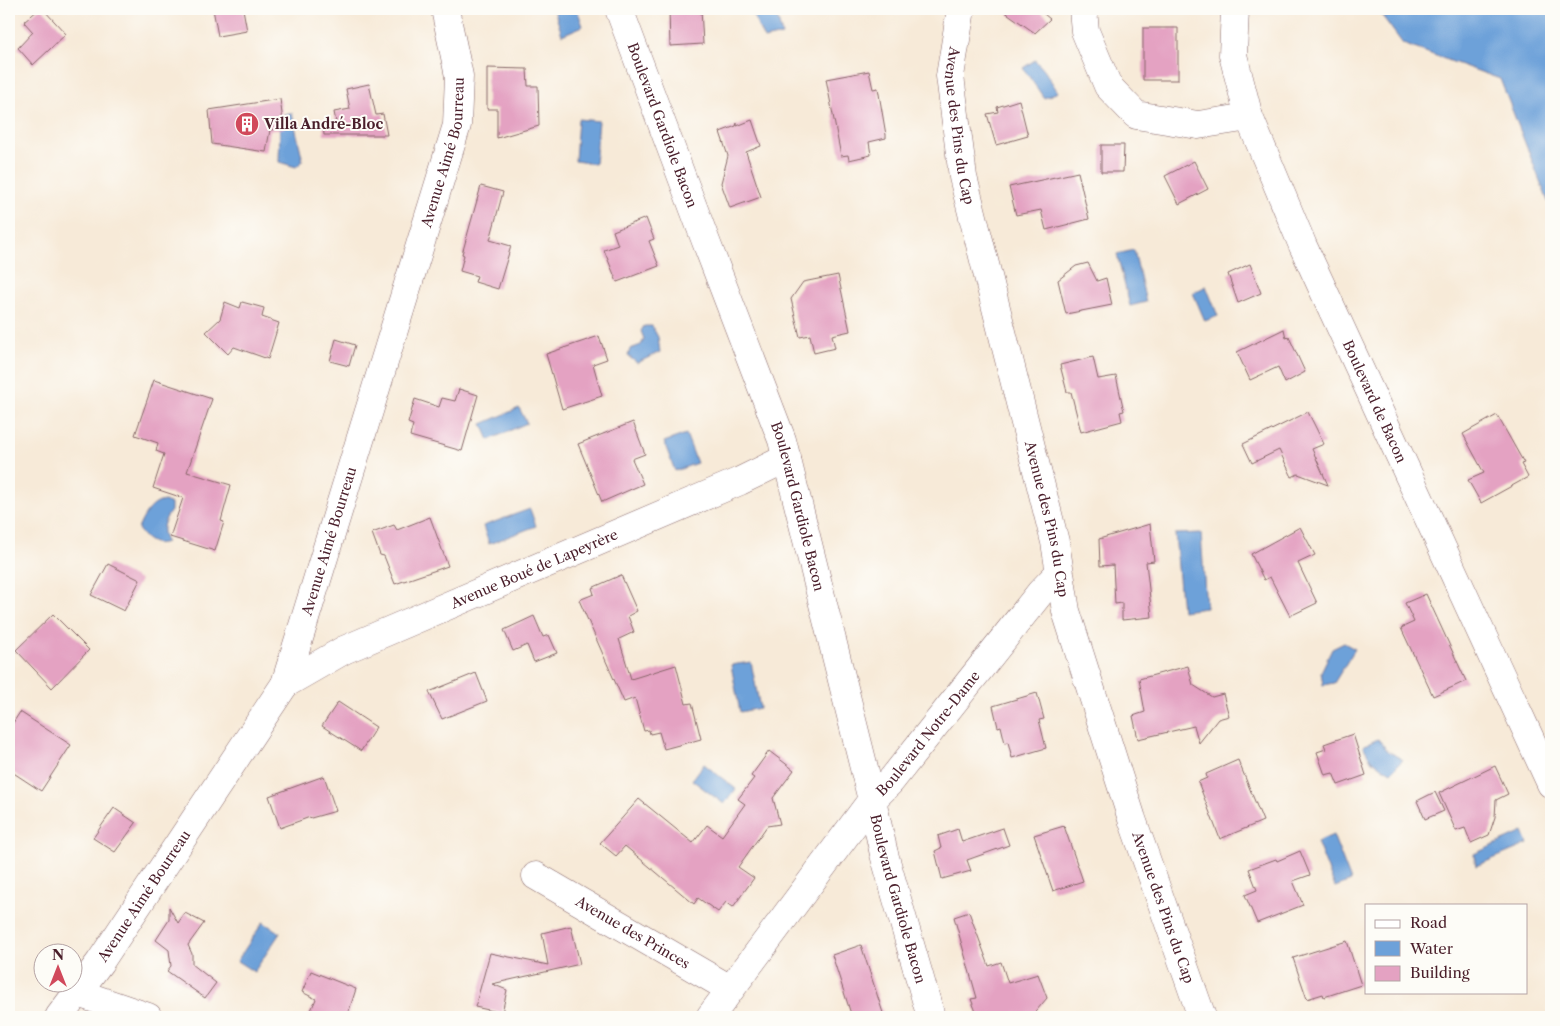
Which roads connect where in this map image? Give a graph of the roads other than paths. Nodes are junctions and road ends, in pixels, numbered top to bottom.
1 (445, 9) edge
2 (619, 9) edge
3 (961, 9) edge
4 (1083, 9) edge
5 (1236, 9) edge
6 (1249, 117) junction
7 (787, 458) junction
8 (1059, 573) junction
9 (285, 684) junction
10 (1551, 784) edge
11 (872, 800) junction
12 (536, 876) dead end
13 (82, 987) edge
14 (730, 990) junction
15 (77, 994) edge
16 (81, 994) edge
17 (59, 1017) edge
18 (148, 1017) edge
19 (710, 1017) edge
20 (931, 1017) edge
21 (1202, 1017) edge

1 - 9 street, Avenue Aimé Bourreau
2 - 7 street, Boulevard Gardiole Bacon
3 - 8 street, Avenue des Pins du Cap
4 - 6 street
5 - 6 street, Boulevard de Bacon
6 - 10 street, Boulevard de Bacon
7 - 9 street, Avenue Boué de Lapeyrère
7 - 11 street, Boulevard Gardiole Bacon
8 - 11 street, Boulevard Notre-Dame
8 - 21 street, Avenue des Pins du Cap
9 - 13 street, Avenue Aimé Bourreau
11 - 14 street, Boulevard Notre-Dame
11 - 20 street, Boulevard Gardiole Bacon
12 - 14 street, Avenue des Princes
14 - 19 street, Boulevard Notre-Dame
15 - 17 street, Avenue Aimé Bourreau
16 - 18 street

